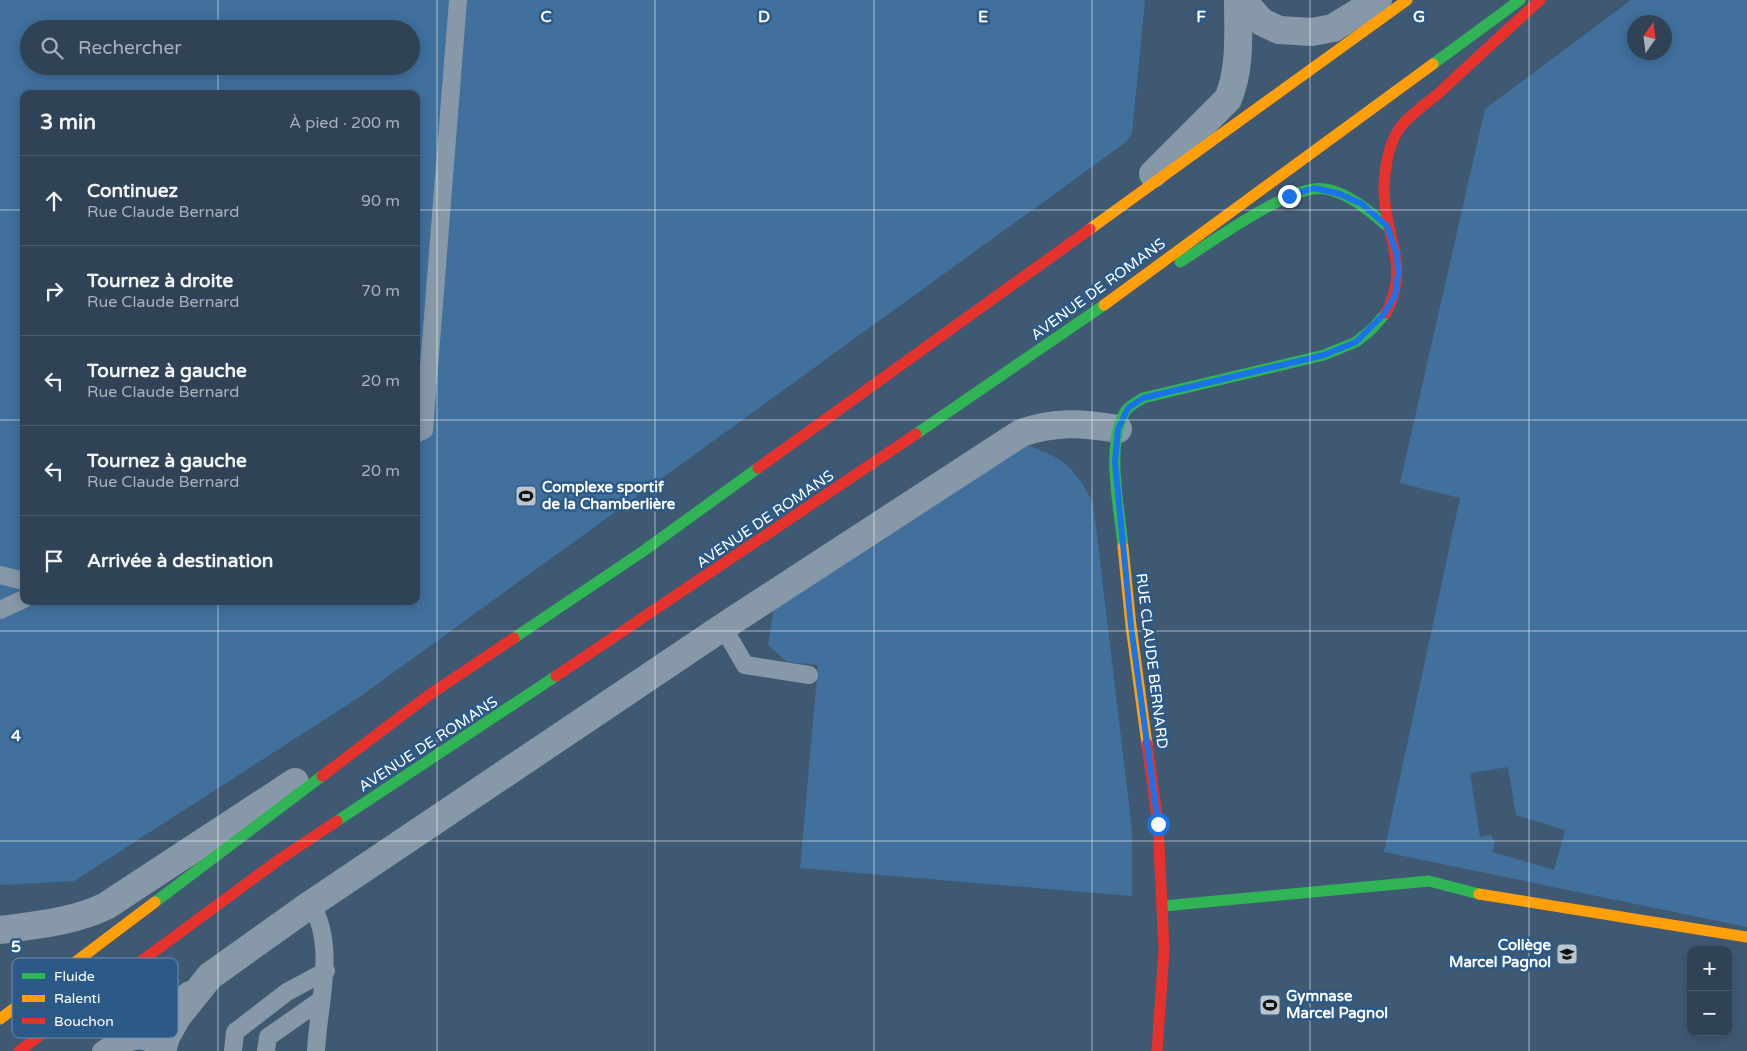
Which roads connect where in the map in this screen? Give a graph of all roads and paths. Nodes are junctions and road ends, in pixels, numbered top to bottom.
1 (458, 0) edge
2 (1238, 0) edge
3 (1242, 0) edge
4 (1378, 0) edge
5 (1406, 0) edge
6 (1520, 0) edge
7 (1540, 0) edge
8 (1117, 211) junction
9 (1387, 226) junction
10 (1069, 330) junction
11 (1118, 429) junction
12 (420, 432) edge
13 (0, 575) edge
14 (20, 580) edge
15 (20, 601) edge
16 (0, 610) edge
17 (723, 627) junction
18 (809, 675) dead end
19 (429, 695) junction
20 (311, 904) junction
21 (1163, 906) junction
22 (0, 930) edge
23 (1747, 937) edge
24 (81, 958) edge
25 (145, 958) edge
26 (326, 971) junction
27 (210, 976) junction
28 (178, 998) edge
29 (321, 1000) junction
30 (12, 1010) edge
31 (178, 1016) edge
32 (0, 1019) edge
33 (37, 1038) edge
34 (120, 1038) edge
35 (166, 1038) edge
36 (102, 1050) edge
37 (19, 1051) edge
38 (158, 1051) edge
39 (162, 1051) edge
40 (233, 1051) edge
41 (266, 1051) edge
42 (316, 1051) edge
43 (1157, 1051) edge

1 - 12 lane
2 - 8 street
3 - 4 street
5 - 8 main road
6 - 10 main road, AVENUE DE ROMANS
7 - 9 main road, RUE CLAUDE BERNARD
8 - 19 main road
9 - 10 main road, RUE CLAUDE BERNARD
9 - 11 main road, RUE CLAUDE BERNARD
10 - 25 main road, AVENUE DE ROMANS
11 - 17 street
11 - 21 main road, RUE CLAUDE BERNARD
13 - 14 lane
15 - 16 lane
17 - 18 lane
17 - 20 street
19 - 22 street
19 - 24 main road
20 - 26 lane
20 - 27 street
21 - 23 main road
21 - 43 main road, RUE CLAUDE BERNARD
26 - 29 lane
26 - 40 lane
27 - 28 lane
27 - 31 street
29 - 41 lane
29 - 42 lane
30 - 32 main road
33 - 37 main road, AVENUE DE ROMANS
34 - 36 lane
35 - 39 street
36 - 38 lane

